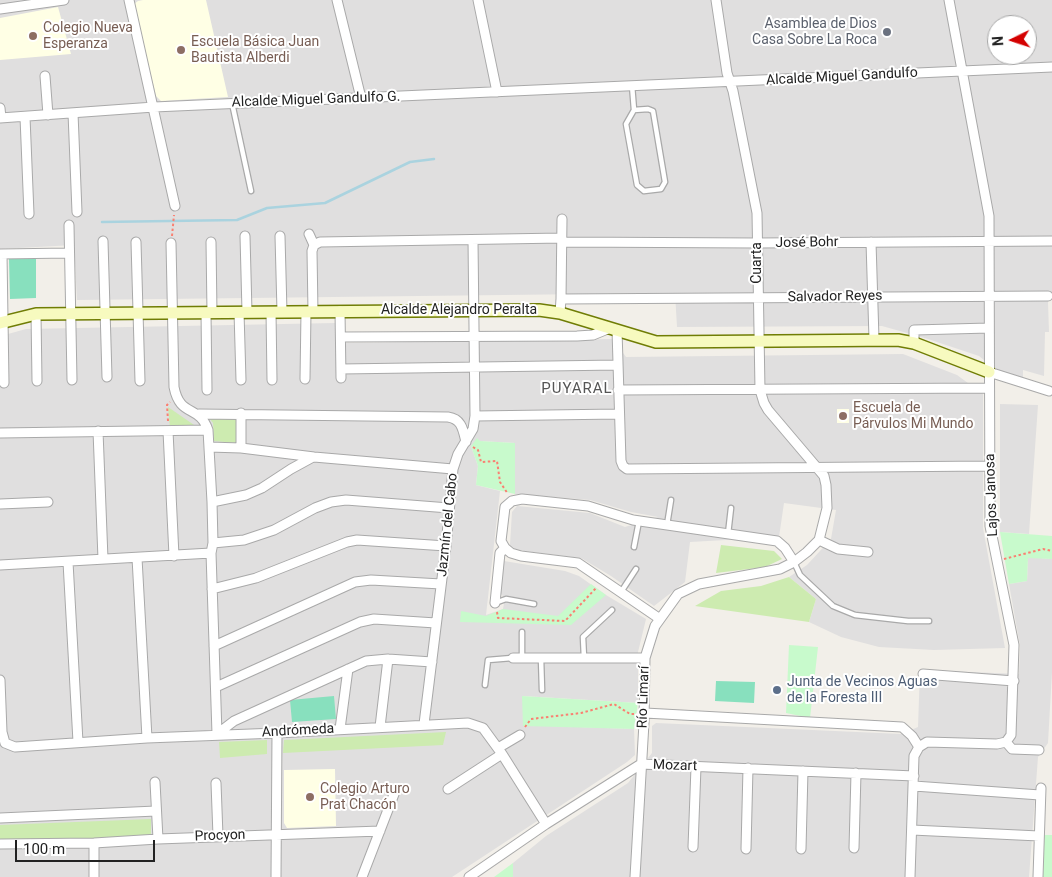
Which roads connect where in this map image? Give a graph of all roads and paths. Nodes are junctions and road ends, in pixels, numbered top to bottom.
1 (64, 0) edge
2 (129, 0) edge
3 (337, 0) edge
4 (478, 0) edge
5 (716, 0) edge
6 (949, 0) edge
7 (0, 9) edge
8 (1052, 67) edge
9 (961, 71) junction
10 (45, 76) dead end
11 (730, 82) junction
12 (632, 85) junction
13 (497, 92) junction
14 (361, 98) junction
15 (232, 104) junction
16 (154, 107) junction
17 (0, 108) edge
18 (634, 110) junction
19 (72, 113) junction
20 (48, 115) junction
21 (25, 116) junction
22 (0, 118) edge
23 (251, 191) dead end
24 (174, 206) joint
25 (77, 212) dead end
26 (29, 214) dead end
27 (562, 219) dead end
28 (69, 225) dead end
29 (309, 234) dead end
30 (245, 236) dead end
31 (280, 236) dead end
32 (473, 240) junction
33 (562, 240) junction
34 (989, 241) junction
35 (1052, 241) edge
36 (103, 242) dead end
37 (136, 242) dead end
38 (211, 242) dead end
39 (871, 242) junction
40 (171, 243) joint
41 (757, 244) junction
42 (314, 245) junction
43 (69, 253) junction
44 (1, 254) edge
45 (989, 296) junction
46 (1048, 296) dead end
47 (873, 297) junction
48 (758, 298) junction
49 (562, 299) junction
50 (474, 310) junction
51 (340, 311) junction
52 (243, 312) junction
53 (276, 312) junction
54 (309, 312) junction
55 (105, 313) junction
56 (138, 313) junction
57 (173, 313) junction
58 (209, 313) junction
59 (560, 313) junction
60 (36, 314) junction
61 (70, 314) junction
62 (1, 323) edge
63 (989, 328) junction
64 (613, 329) junction
65 (340, 337) junction
66 (474, 337) junction
67 (759, 340) junction
68 (874, 340) junction
69 (914, 343) junction
70 (618, 365) junction
71 (474, 368) junction
72 (989, 372) junction
73 (107, 377) dead end
74 (305, 379) dead end
75 (72, 380) dead end
76 (241, 380) dead end
77 (272, 380) dead end
78 (37, 381) dead end
79 (140, 381) dead end
80 (4, 382) dead end
81 (989, 388) junction
82 (208, 390) dead end
83 (618, 390) junction
84 (760, 390) junction
85 (1049, 391) dead end
86 (176, 397) junction
87 (199, 414) junction
88 (241, 414) junction
89 (619, 414) junction
90 (475, 416) junction
91 (208, 430) junction
92 (98, 431) junction
93 (168, 431) junction
94 (0, 433) edge
95 (466, 442) junction
96 (210, 447) junction
97 (241, 448) junction
98 (314, 457) junction
99 (990, 466) junction
100 (818, 468) junction
101 (453, 469) junction
102 (671, 500) dead end
103 (512, 501) junction
104 (48, 502) dead end
105 (212, 502) junction
106 (0, 504) edge
107 (450, 508) junction
108 (731, 508) dead end
109 (640, 521) junction
110 (667, 525) junction
111 (728, 534) junction
112 (820, 540) junction
113 (213, 543) junction
114 (446, 546) junction
115 (634, 547) dead end
116 (505, 548) junction
117 (1052, 551) edge
118 (868, 552) dead end
119 (211, 553) junction
120 (174, 556) junction
121 (137, 558) junction
122 (103, 559) junction
123 (997, 560) junction
124 (68, 562) junction
125 (794, 562) junction
126 (0, 565) edge
127 (636, 569) dead end
128 (604, 580) junction
129 (441, 584) junction
130 (212, 589) junction
131 (621, 592) junction
132 (495, 603) junction
133 (534, 604) dead end
134 (612, 610) dead end
135 (660, 619) junction
136 (929, 621) dead end
137 (436, 624) junction
138 (522, 632) dead end
139 (214, 646) junction
140 (512, 658) joint
141 (522, 658) junction
142 (541, 658) junction
143 (584, 658) junction
144 (645, 658) junction
145 (388, 659) junction
146 (432, 662) junction
147 (348, 669) junction
148 (923, 674) dead end
149 (0, 680) edge
150 (1014, 681) junction
151 (485, 685) dead end
152 (216, 687) junction
153 (542, 690) dead end
154 (645, 713) junction
155 (424, 724) junction
156 (380, 727) junction
157 (340, 729) junction
158 (277, 733) junction
159 (217, 734) junction
160 (520, 735) joint
161 (147, 738) junction
162 (78, 742) junction
163 (1006, 742) junction
164 (3, 746) edge
165 (919, 747) junction
166 (1039, 750) dead end
167 (500, 751) junction
168 (641, 764) junction
169 (696, 766) junction
170 (748, 768) junction
171 (803, 771) junction
172 (856, 773) junction
173 (914, 776) junction
174 (155, 782) dead end
175 (216, 782) dead end
176 (914, 786) junction
177 (396, 789) dead end
178 (448, 789) dead end
179 (156, 811) junction
180 (0, 818) edge
181 (546, 824) junction
182 (912, 830) junction
183 (380, 831) junction
184 (276, 834) junction
185 (218, 836) junction
186 (1039, 836) junction
187 (158, 838) junction
188 (94, 843) junction
189 (0, 844) edge
190 (693, 847) dead end
191 (854, 848) dead end
192 (746, 849) dead end
193 (801, 849) dead end
194 (94, 877) edge
195 (276, 877) edge
196 (362, 877) edge
197 (469, 877) edge
198 (635, 877) edge
199 (910, 877) edge
200 (1038, 877) edge

1 - 7 street
2 - 16 street
3 - 14 street
4 - 13 street
5 - 11 street, Cuarta
6 - 9 street, Lajos Janosa
8 - 9 street, Alcalde Miguel Gandulfo
9 - 11 street, Alcalde Miguel Gandulfo
9 - 34 street, Lajos Janosa
10 - 20 street
11 - 12 street, Alcalde Miguel Gandulfo
11 - 41 street, Cuarta
12 - 13 street, Alcalde Miguel Gandulfo G.
12 - 18 lane
13 - 14 street, Alcalde Miguel Gandulfo G.
14 - 15 street, Alcalde Miguel Gandulfo G.
15 - 16 street, Alcalde Miguel Gandulfo G.
15 - 23 lane
16 - 19 street, Alcalde Miguel Gandulfo G.
16 - 24 street
17 - 22 street
18 - 18 lane
19 - 20 street, Alcalde Miguel Gandulfo G.
19 - 25 street
20 - 21 street, Alcalde Miguel Gandulfo G.
21 - 22 street, Alcalde Miguel Gandulfo G.
21 - 26 street
24 - 40 path
27 - 33 street
28 - 43 street
29 - 42 street
30 - 52 street
31 - 53 street
32 - 33 street, José Bohr
32 - 42 street, José Bohr
32 - 50 street, Jazmín del Cabo
33 - 41 street, José Bohr
33 - 49 street
34 - 35 street, José Bohr
34 - 39 street, José Bohr
34 - 45 street, Lajos Janosa
36 - 55 street
37 - 56 street
38 - 58 street
39 - 41 street, José Bohr
39 - 47 street
40 - 57 street
41 - 48 street, Cuarta
42 - 54 street
43 - 44 street
43 - 61 street
44 - 62 street
45 - 46 street, Salvador Reyes
45 - 47 street, Salvador Reyes
45 - 63 street, Lajos Janosa
47 - 48 street, Salvador Reyes
47 - 68 street
48 - 49 street, Salvador Reyes
48 - 67 street, Cuarta
49 - 59 street
50 - 51 street, Alcalde Alejandro Peralta
50 - 59 street, Alcalde Alejandro Peralta
50 - 66 street, Jazmín del Cabo
51 - 54 street, Alcalde Alejandro Peralta
51 - 65 street
52 - 53 street, Alcalde Alejandro Peralta
52 - 58 street, Alcalde Alejandro Peralta
52 - 76 street
53 - 54 street, Alcalde Alejandro Peralta
53 - 77 street
54 - 74 street
55 - 56 street, Alcalde Alejandro Peralta
55 - 61 street, Alcalde Alejandro Peralta
55 - 73 street
56 - 57 street, Alcalde Alejandro Peralta
56 - 79 street
57 - 58 street, Alcalde Alejandro Peralta
57 - 86 street
58 - 82 street
59 - 64 street, Alcalde Alejandro Peralta
60 - 61 street, Alcalde Alejandro Peralta
60 - 62 street, Alcalde Alejandro Peralta
60 - 78 street
61 - 75 street
62 - 80 street
63 - 69 street
63 - 72 street, Lajos Janosa
64 - 66 street
64 - 67 street, Alcalde Alejandro Peralta
64 - 70 street
65 - 66 street
65 - 71 street
66 - 71 street, Jazmín del Cabo
67 - 68 street, Alcalde Alejandro Peralta
67 - 84 street, Cuarta
68 - 69 street, Alcalde Alejandro Peralta
69 - 72 street, Alcalde Alejandro Peralta
70 - 71 street
70 - 83 street
71 - 90 street, Jazmín del Cabo
72 - 81 street, Lajos Janosa
72 - 85 street
81 - 84 street
81 - 99 street, Lajos Janosa
83 - 84 street
83 - 89 street
84 - 100 street, Cuarta
86 - 87 street
86 - 93 path
87 - 88 street
87 - 91 street
88 - 95 street
88 - 97 street
89 - 90 street
89 - 100 street
90 - 95 street, Jazmín del Cabo
91 - 93 street
91 - 96 street
92 - 93 street
92 - 94 street
92 - 122 street
93 - 120 street
95 - 101 street, Jazmín del Cabo
95 - 103 path
96 - 97 street
96 - 105 street
97 - 98 street
98 - 101 street
98 - 105 street
99 - 100 street
99 - 123 street, Lajos Janosa
100 - 112 street, Cuarta
101 - 107 street, Jazmín del Cabo
102 - 110 lane
103 - 109 street
103 - 116 street
104 - 106 street
105 - 113 street
107 - 113 street
107 - 114 street, Jazmín del Cabo
108 - 111 lane
109 - 110 street
109 - 115 lane
110 - 111 street
111 - 125 street
112 - 118 street
112 - 125 street, Río Limarí
113 - 119 street
114 - 129 street, Jazmín del Cabo
114 - 130 street
116 - 128 street
116 - 132 street
117 - 123 path
119 - 120 street
119 - 130 street
120 - 121 street
121 - 122 street
121 - 161 street
122 - 124 street
123 - 150 street, Lajos Janosa
124 - 126 street
124 - 162 street
125 - 135 street, Río Limarí
125 - 136 lane
127 - 131 lane
128 - 131 street
128 - 132 path
129 - 137 street, Jazmín del Cabo
129 - 139 street
130 - 139 street
131 - 135 street
132 - 133 lane
134 - 143 lane
135 - 144 street, Río Limarí
137 - 146 street, Jazmín del Cabo
137 - 152 street
138 - 141 lane
139 - 152 street
140 - 141 street
140 - 151 lane
141 - 142 street
142 - 143 street
142 - 153 lane
143 - 144 street
144 - 154 street, Río Limarí
145 - 146 street
145 - 147 street
145 - 156 street
146 - 155 street, Jazmín del Cabo
147 - 157 street
147 - 159 street
148 - 150 street
149 - 164 street
150 - 163 street, Lajos Janosa
152 - 159 street
154 - 160 path
154 - 165 street
154 - 168 street, Río Limarí
155 - 156 street, Andrómeda
155 - 167 street, Andrómeda
156 - 157 street, Andrómeda
157 - 158 street, Andrómeda
158 - 159 street, Andrómeda
158 - 184 street
159 - 161 street, Andrómeda
160 - 167 street
161 - 162 street, Andrómeda
162 - 164 street, Andrómeda
163 - 165 street
163 - 166 street
165 - 173 street
167 - 178 street
167 - 181 street, Andrómeda
168 - 169 street, Mozart
168 - 181 street, Mozart
168 - 198 street, Río Limarí
169 - 170 street, Mozart
169 - 190 street
170 - 171 street, Mozart
170 - 192 street
171 - 172 street, Mozart
171 - 193 street
172 - 173 street, Mozart
172 - 191 street
173 - 176 street
174 - 179 street
175 - 185 street
176 - 182 street
176 - 186 street
177 - 183 street
179 - 180 street
179 - 187 street
181 - 197 street, Mozart
182 - 186 street
182 - 199 street
183 - 184 street, Procyon
183 - 196 street
184 - 185 street, Procyon
184 - 195 street
185 - 187 street, Procyon
186 - 200 street
187 - 188 street, Procyon
188 - 189 street, Procyon
188 - 194 street

